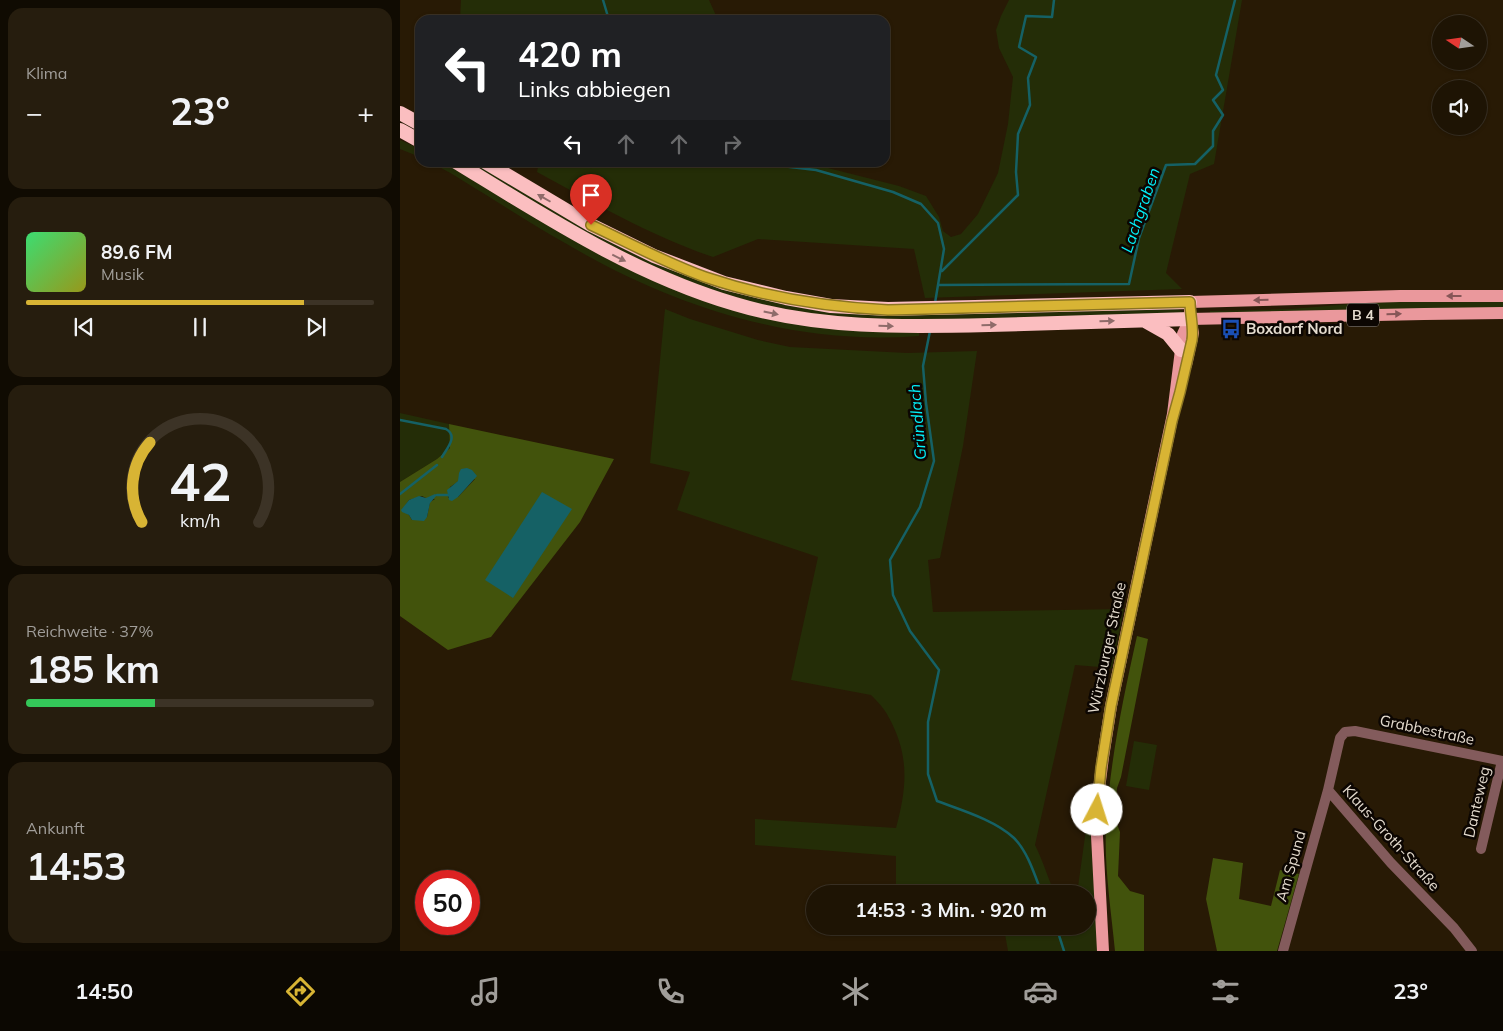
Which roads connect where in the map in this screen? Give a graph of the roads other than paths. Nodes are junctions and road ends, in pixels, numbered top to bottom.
1 (400, 113) edge
2 (415, 121) edge
3 (400, 130) edge
4 (415, 138) edge
5 (464, 167) edge
6 (493, 167) edge
7 (1503, 296) edge
8 (1190, 302) junction
9 (1503, 314) edge
10 (1190, 319) junction
11 (1145, 320) junction
12 (1181, 350) junction
13 (1173, 414) junction
14 (1345, 732) joint
15 (1503, 761) edge
16 (1328, 790) junction
17 (1481, 849) dead end
18 (1103, 951) edge
19 (1283, 951) edge
20 (1472, 951) edge

1 - 2 highway
3 - 4 highway
5 -> 11 highway, B 4
8 -> 6 highway, B 4
7 -> 8 main road, B 4
8 - 10 main road, Würzburger Straße
10 -> 9 main road, B 4
10 - 11 highway, B 4
10 - 12 main road, Würzburger Straße
10 - 13 main road, Würzburger Straße
11 - 12 highway
12 - 13 main road, Würzburger Straße
13 - 18 main road, Würzburger Straße
14 - 15 street, Grabbestraße
14 - 16 street, Klaus-Groth-Straße
15 - 17 street, Danteweg
16 - 19 street, Am Spund
16 - 20 street, Klaus-Groth-Straße

